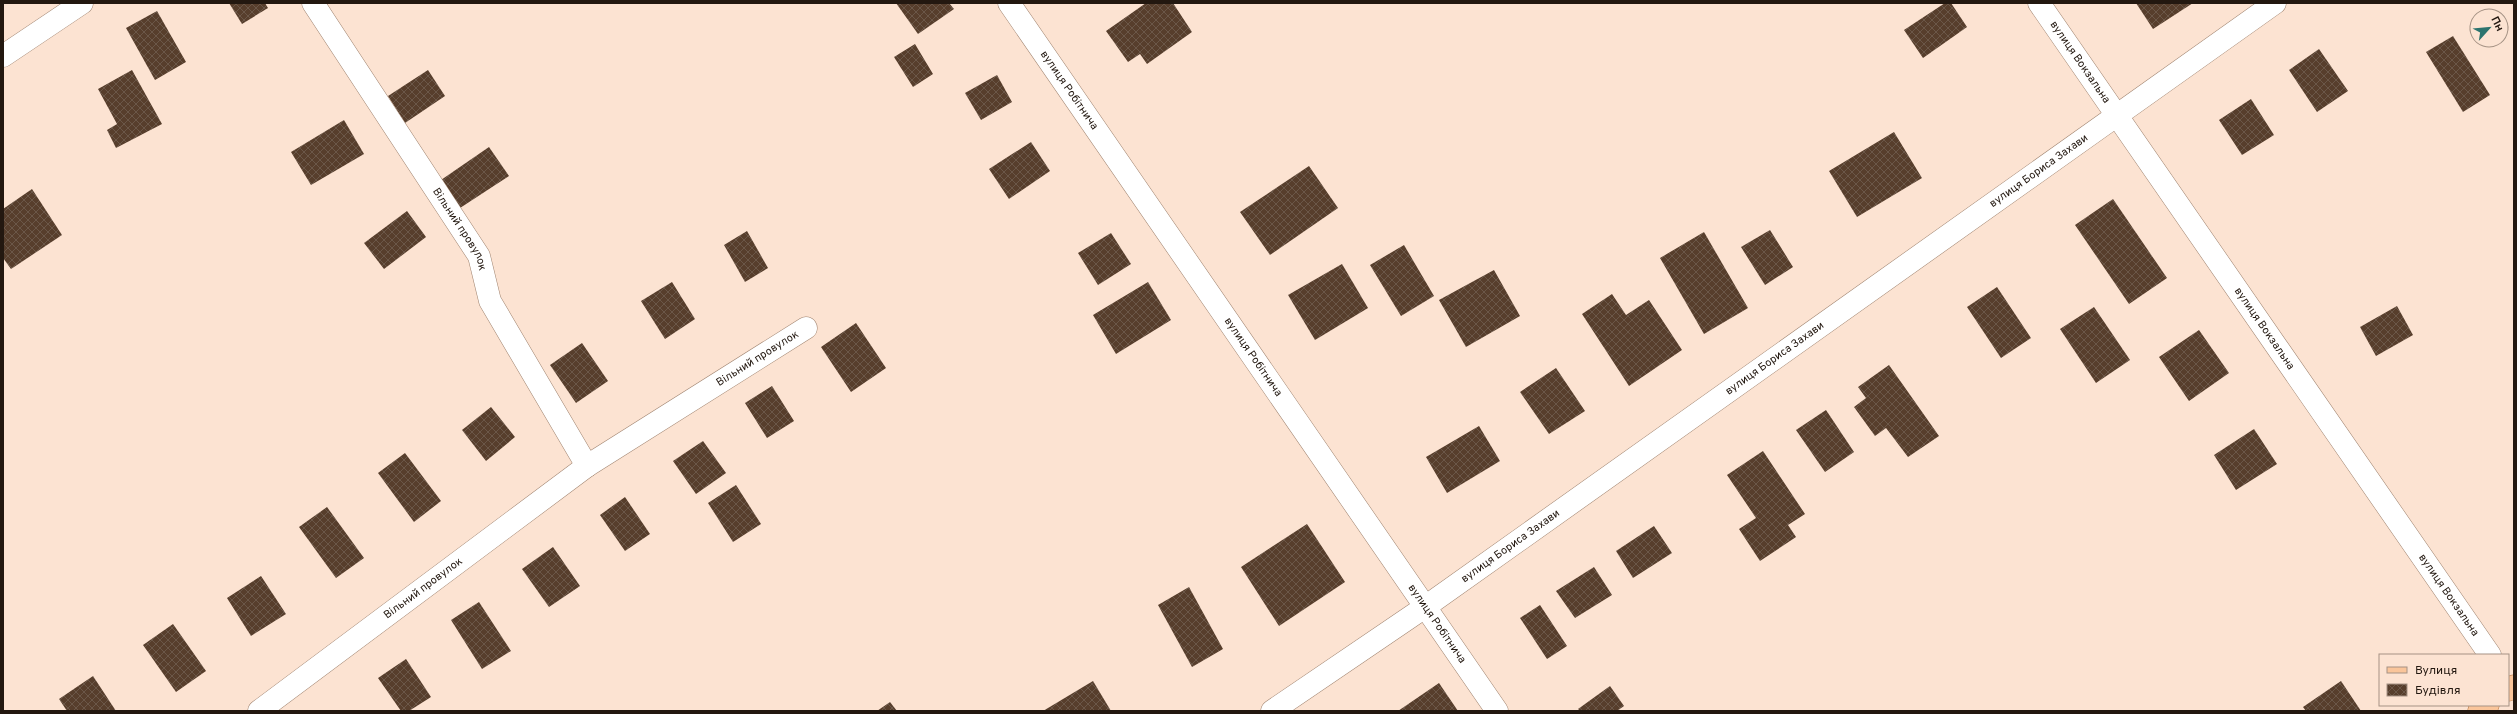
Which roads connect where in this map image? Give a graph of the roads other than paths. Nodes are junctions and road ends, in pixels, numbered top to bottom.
1 (82, 3) edge
2 (313, 3) edge
3 (1009, 3) edge
4 (2039, 3) edge
5 (2275, 3) edge
6 (3, 56) edge
7 (2116, 116) junction
8 (806, 328) dead end
9 (587, 466) junction
10 (1425, 607) junction
11 (2489, 654) edge
12 (259, 711) edge
13 (1272, 711) edge
14 (1497, 711) edge

1 - 6 street
2 - 9 street, Вільний провулок
3 - 10 street, вулиця Робітнича
4 - 7 street, вулиця Вокзальна
5 - 7 street, вулиця Бориса Захави
7 - 10 street, вулиця Бориса Захави
7 - 11 street, вулиця Вокзальна
8 - 9 street, Вільний провулок
9 - 12 street, Вільний провулок
10 - 13 street, вулиця Бориса Захави
10 - 14 street, вулиця Робітнича

